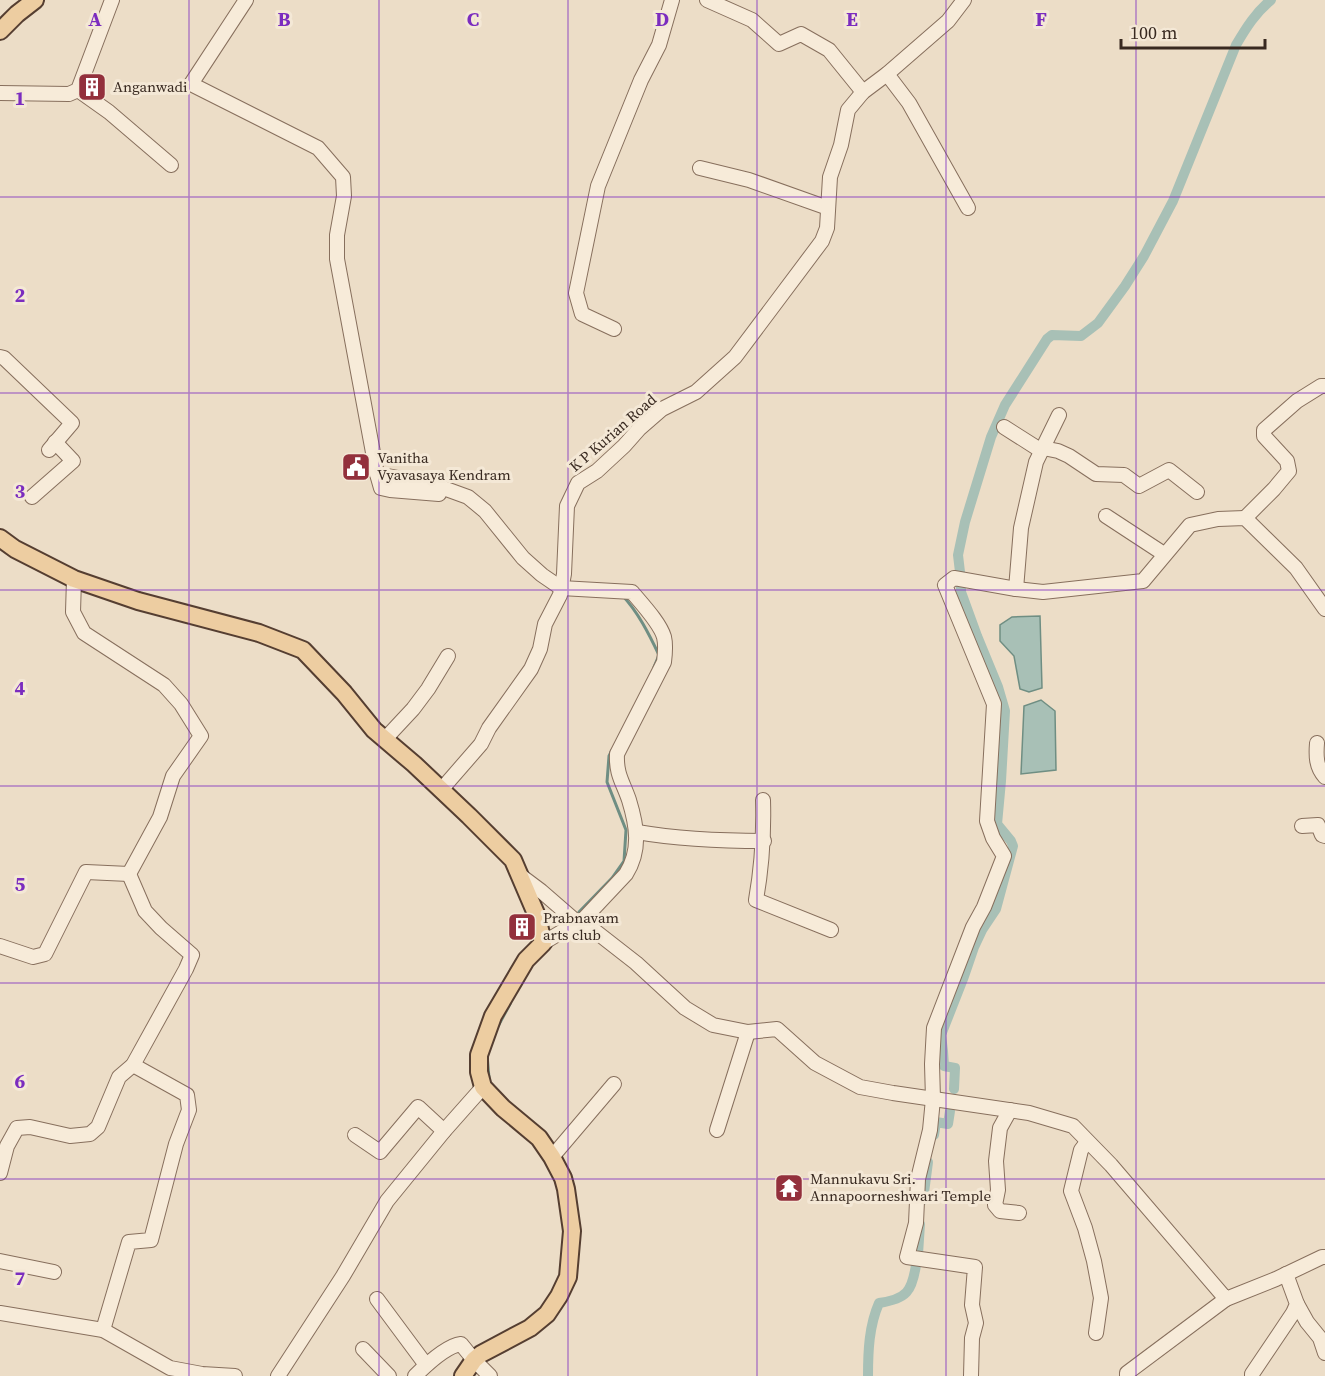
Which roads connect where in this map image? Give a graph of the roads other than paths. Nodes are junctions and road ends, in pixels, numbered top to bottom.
1 (35, 0) edge
2 (112, 0) edge
3 (246, 0) edge
4 (672, 0) edge
5 (707, 0) edge
6 (964, 0) edge
7 (0, 31) edge
8 (887, 74) junction
9 (78, 90) junction
10 (862, 92) junction
11 (0, 93) edge
12 (171, 165) dead end
13 (700, 168) dead end
14 (828, 208) junction
15 (968, 208) dead end
16 (614, 329) dead end
17 (0, 357) edge
18 (1325, 386) edge
19 (1059, 415) dead end
20 (1004, 427) dead end
21 (1043, 448) junction
22 (1197, 492) dead end
23 (32, 497) dead end
24 (1106, 516) dead end
25 (1245, 518) junction
26 (0, 538) edge
27 (1164, 554) junction
28 (74, 579) junction
29 (1016, 589) junction
30 (560, 591) junction
31 (1325, 609) edge
32 (448, 656) dead end
33 (385, 739) junction
34 (1317, 743) dead end
35 (1325, 777) edge
36 (441, 789) junction
37 (764, 800) dead end
38 (1302, 826) dead end
39 (637, 832) junction
40 (1325, 836) edge
41 (764, 841) junction
42 (129, 874) junction
43 (521, 876) junction
44 (579, 924) junction
45 (831, 930) dead end
46 (543, 943) junction
47 (0, 946) edge
48 (748, 1032) junction
49 (133, 1065) junction
50 (614, 1084) dead end
51 (483, 1087) junction
52 (937, 1100) junction
53 (1010, 1110) junction
54 (717, 1130) dead end
55 (444, 1131) junction
56 (355, 1135) dead end
57 (1088, 1142) junction
58 (552, 1156) junction
59 (0, 1173) edge
60 (1019, 1213) dead end
61 (1325, 1257) edge
62 (0, 1261) edge
63 (54, 1272) dead end
64 (1286, 1274) junction
65 (376, 1299) dead end
66 (1226, 1299) junction
67 (1297, 1304) junction
68 (0, 1314) edge
69 (103, 1330) junction
70 (1096, 1333) dead end
71 (363, 1349) dead end
72 (1325, 1353) edge
73 (474, 1360) junction
74 (426, 1365) junction
75 (235, 1376) edge
76 (278, 1376) edge
77 (389, 1376) edge
78 (415, 1376) edge
79 (463, 1376) edge
80 (490, 1376) edge
81 (971, 1376) edge
82 (1127, 1376) edge
83 (1252, 1376) edge

1 - 7 main road
2 - 9 street
3 - 30 street
4 - 16 street
5 - 10 street
6 - 8 street, K P Kurian Road
8 - 10 street, K P Kurian Road
8 - 15 street
9 - 11 street
9 - 12 street
10 - 14 street, K P Kurian Road
13 - 14 street
14 - 30 street, K P Kurian Road
17 - 23 street
18 - 25 street
19 - 21 street
20 - 21 street
21 - 22 street
21 - 29 street
24 - 27 street
25 - 27 street
25 - 31 street
26 - 28 main road
27 - 29 street
28 - 33 main road
28 - 42 street
29 - 52 street
30 - 36 street, K P Kurian Road
30 - 39 street
32 - 33 street
33 - 36 main road
34 - 35 street
36 - 43 main road
37 - 41 street
38 - 40 street
39 - 41 street
39 - 44 street
41 - 45 street
42 - 47 street
42 - 49 street
43 - 44 street
43 - 46 main road
44 - 46 street
44 - 48 street
46 - 51 main road
48 - 52 street
48 - 54 street
49 - 59 street
49 - 69 street
50 - 58 street
51 - 55 street
51 - 58 main road
52 - 53 street
52 - 81 street
53 - 57 street
53 - 60 street
55 - 56 street
55 - 76 street
57 - 66 street
57 - 70 street
58 - 73 main road
61 - 64 street
62 - 63 street
64 - 66 street
64 - 67 street
65 - 74 street
66 - 82 street
67 - 72 street
67 - 83 street
68 - 69 street
69 - 75 street
71 - 77 street
73 - 74 street
73 - 79 main road
73 - 80 street
74 - 78 street

